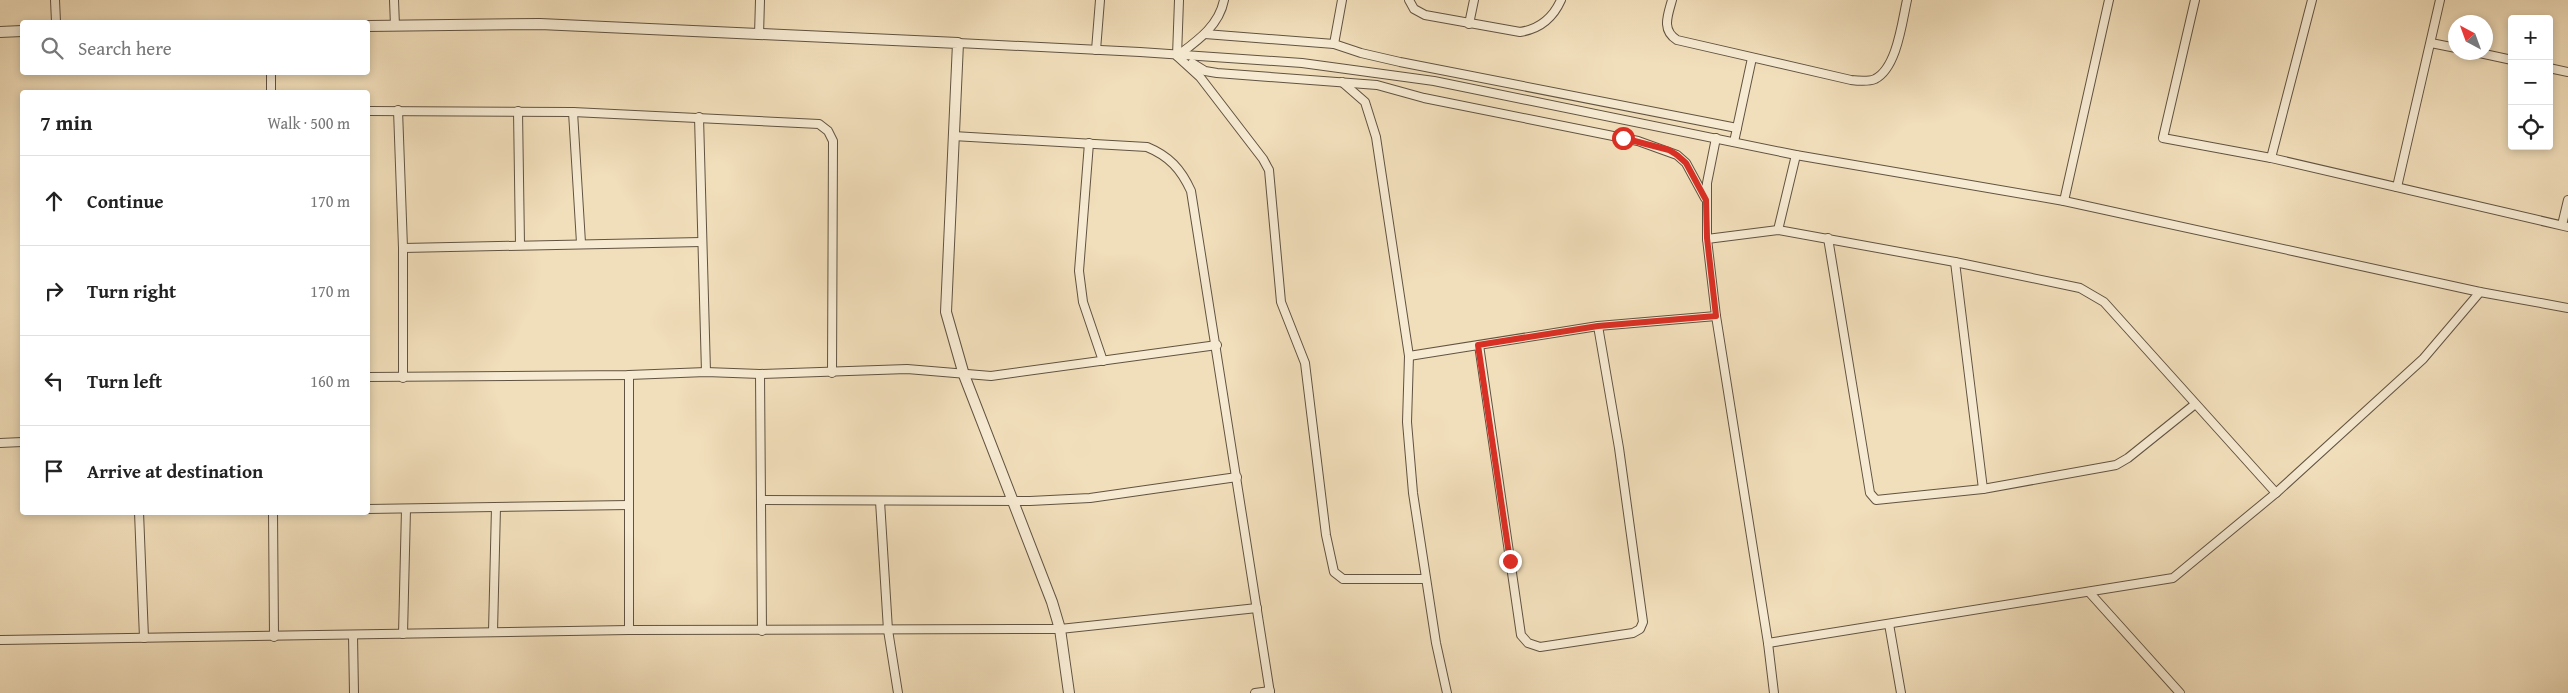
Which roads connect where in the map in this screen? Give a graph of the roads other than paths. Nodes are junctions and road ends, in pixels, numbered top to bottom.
1 (55, 0) edge
2 (394, 0) edge
3 (760, 0) edge
4 (1100, 0) edge
5 (1179, 0) edge
6 (1224, 0) edge
7 (1342, 0) edge
8 (1409, 0) edge
9 (1474, 0) edge
10 (1561, 0) edge
11 (1672, 0) edge
12 (1908, 0) edge
13 (2109, 0) edge
14 (2195, 0) edge
15 (2312, 0) edge
16 (2440, 0) edge
17 (56, 20) edge
18 (1469, 24) junction
19 (370, 26) edge
20 (395, 26) junction
21 (20, 31) edge
22 (0, 32) edge
23 (1205, 34) junction
24 (759, 35) junction
25 (958, 43) junction
26 (2431, 43) junction
27 (1334, 44) junction
28 (2448, 46) edge
29 (1096, 50) junction
30 (1181, 56) junction
31 (2493, 56) edge
32 (1752, 58) junction
33 (2508, 59) edge
34 (2553, 69) edge
35 (2568, 72) edge
36 (271, 75) edge
37 (1342, 82) junction
38 (271, 90) edge
39 (398, 110) junction
40 (370, 111) edge
41 (518, 112) junction
42 (572, 112) junction
43 (699, 117) junction
44 (1737, 128) junction
45 (953, 136) junction
46 (1716, 138) junction
47 (1734, 142) junction
48 (1089, 143) junction
49 (1796, 155) junction
50 (2271, 158) junction
51 (2397, 187) junction
52 (1706, 200) junction
53 (2568, 200) edge
54 (2064, 201) junction
55 (2565, 226) edge
56 (1778, 230) junction
57 (1707, 238) junction
58 (1828, 238) junction
59 (701, 242) junction
60 (581, 243) junction
61 (520, 245) junction
62 (403, 248) junction
63 (1955, 262) junction
64 (2480, 292) junction
65 (2568, 308) edge
66 (1716, 316) junction
67 (1598, 326) junction
68 (1217, 345) junction
69 (1478, 345) junction
70 (1409, 356) junction
71 (1103, 361) junction
72 (706, 372) junction
73 (832, 373) junction
74 (760, 374) junction
75 (629, 375) junction
76 (964, 375) junction
77 (370, 377) edge
78 (403, 378) junction
79 (2194, 405) junction
80 (20, 442) edge
81 (0, 443) edge
82 (1237, 477) junction
83 (1983, 489) junction
84 (2276, 492) junction
85 (763, 500) junction
86 (880, 501) junction
87 (1015, 501) junction
88 (630, 504) junction
89 (496, 507) junction
90 (370, 509) edge
91 (406, 509) junction
92 (139, 515) edge
93 (274, 515) edge
94 (1426, 579) junction
95 (2088, 592) junction
96 (1257, 608) junction
97 (1889, 624) junction
98 (1060, 629) junction
99 (629, 630) junction
100 (888, 630) junction
101 (762, 631) junction
102 (493, 632) junction
103 (403, 634) junction
104 (353, 635) junction
105 (274, 637) junction
106 (144, 638) junction
107 (0, 640) edge
108 (1768, 642) junction
109 (1270, 692) edge
110 (354, 693) edge
111 (898, 693) edge
112 (1069, 693) edge
113 (1255, 693) edge
114 (1447, 693) edge
115 (1774, 693) edge
116 (1901, 693) edge
117 (2179, 693) edge

1 - 17 street
2 - 20 street
3 - 24 street
4 - 29 street
5 - 30 street
6 - 23 street
7 - 27 street
8 - 18 street
9 - 18 street
10 - 18 street
11 - 32 street
12 - 32 street
13 - 54 street
14 - 50 street
15 - 50 street
16 - 26 street
19 - 20 street
20 - 24 street
21 - 22 street
23 - 27 street
23 - 30 street
24 - 25 street
25 - 29 street
25 - 45 street
26 - 28 street
26 - 51 street
27 - 44 street
29 - 30 street
30 - 37 street
30 - 46 street
30 - 94 street
31 - 33 street
32 - 44 street
34 - 35 street
36 - 38 street
37 - 52 street
37 - 70 street
39 - 40 street
39 - 41 street
39 - 62 street
41 - 42 street
41 - 61 street
42 - 43 street
42 - 60 street
43 - 59 street
43 - 73 street
44 - 47 street
45 - 48 street
45 - 76 street
46 - 47 street
46 - 52 street
47 - 49 street
48 - 68 street
48 - 71 street
49 - 54 street
49 - 56 street
50 - 51 street
51 - 55 street
52 - 57 street
53 - 55 street
54 - 64 street
56 - 57 street
56 - 58 street
57 - 66 street
58 - 63 street
58 - 83 street
59 - 60 street
59 - 72 street
60 - 61 street
61 - 62 street
62 - 78 street
63 - 79 street
63 - 83 street
64 - 65 street
64 - 84 street
66 - 67 street
66 - 108 street
67 - 69 street
67 - 69 street
68 - 71 street
68 - 82 street
69 - 70 street
70 - 94 street
71 - 76 street
72 - 74 street
72 - 75 street
73 - 74 street
73 - 76 street
74 - 85 street
75 - 78 street
75 - 88 street
76 - 87 street
77 - 78 street
79 - 83 street
79 - 84 street
80 - 81 street
82 - 87 street
82 - 96 street
84 - 95 street
85 - 86 street
85 - 101 street
86 - 87 street
86 - 100 street
87 - 98 street
88 - 89 street
88 - 99 street
89 - 91 street
89 - 102 street
90 - 91 street
91 - 103 street
92 - 106 street
93 - 105 street
94 - 114 street
95 - 97 street
95 - 117 street
96 - 98 street
96 - 109 street
97 - 108 street
97 - 116 street
98 - 100 street
98 - 112 street
99 - 101 street
99 - 102 street
100 - 101 street
100 - 111 street
102 - 103 street
103 - 104 street
104 - 105 street
104 - 110 street
105 - 106 street
106 - 107 street
108 - 115 street
109 - 113 street

